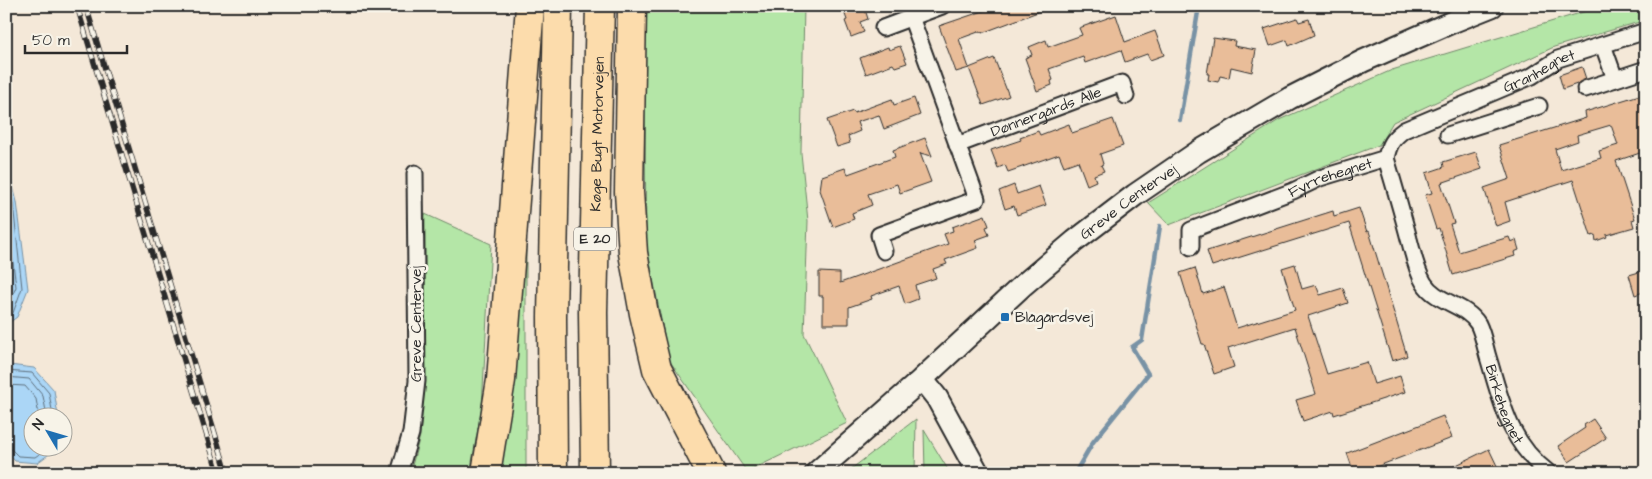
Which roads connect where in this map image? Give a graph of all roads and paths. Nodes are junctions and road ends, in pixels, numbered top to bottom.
1 (530, 6) edge
2 (558, 6) edge
3 (600, 6) edge
4 (632, 6) edge
5 (1492, 6) edge
6 (934, 8) edge
7 (911, 18) junction
8 (883, 28) dead end
9 (1646, 31) edge
10 (1603, 44) junction
11 (1646, 69) edge
12 (1615, 79) junction
13 (1585, 89) dead end
14 (1126, 96) dead end
15 (1476, 99) junction
16 (1539, 106) dead end
17 (1484, 124) junction
18 (1448, 135) dead end
19 (957, 145) junction
20 (1386, 158) junction
21 (415, 174) dead end
22 (1191, 247) dead end
23 (884, 250) dead end
24 (1478, 324) joint
25 (922, 379) junction
26 (710, 468) edge
27 (399, 473) edge
28 (486, 473) edge
29 (553, 473) edge
30 (595, 473) edge
31 (816, 473) edge
32 (978, 473) edge
33 (1549, 473) edge

1 - 28 highway
2 - 29 highway, E 20
3 - 30 highway, Køge Bugt Motorvejen / E 20
4 - 26 highway
5 - 25 street, Greve Centervej
6 - 7 street
7 - 8 street
7 - 19 street
9 - 10 street, Granhegnet
10 - 12 street
10 - 15 street, Granhegnet
11 - 12 street
12 - 13 street
14 - 19 street, Dønnergårds Alle
15 - 17 street
15 - 20 street, Granhegnet
16 - 17 street, Granhegnet
17 - 18 street, Granhegnet
19 - 23 street
20 - 22 street, Fyrrehegnet
20 - 24 street, Fyrrehegnet
21 - 27 street, Greve Centervej
24 - 33 street, Birkehegnet
25 - 31 street, Greve Centervej
25 - 32 street

